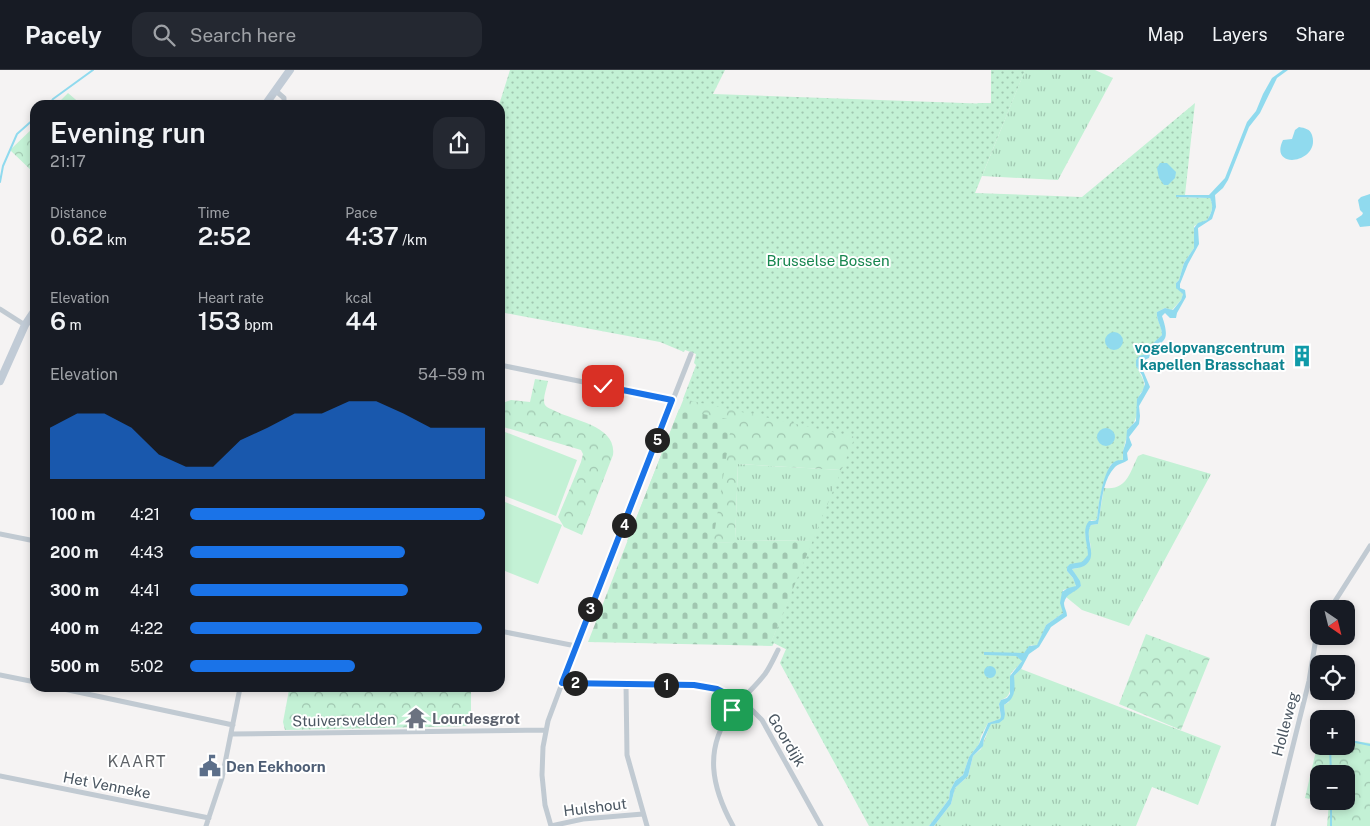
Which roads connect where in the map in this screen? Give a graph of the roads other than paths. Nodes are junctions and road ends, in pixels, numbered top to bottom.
1 (290, 70) edge
2 (276, 91) junction
3 (269, 100) edge
4 (284, 100) edge
5 (0, 309) edge
6 (30, 317) edge
7 (24, 325) junction
8 (691, 354) dead end
9 (505, 366) edge
10 (0, 381) edge
11 (672, 400) junction
12 (0, 534) edge
13 (30, 540) edge
14 (1370, 546) edge
15 (1336, 600) edge
16 (505, 632) edge
17 (1314, 645) edge
18 (576, 646) junction
19 (778, 650) dead end
20 (0, 675) edge
21 (30, 681) edge
22 (562, 683) junction
23 (626, 684) junction
24 (78, 692) edge
25 (239, 692) edge
26 (741, 701) junction
27 (233, 725) junction
28 (546, 730) junction
29 (232, 734) junction
30 (0, 776) edge
31 (643, 814) junction
32 (209, 818) junction
33 (206, 826) edge
34 (551, 826) edge
35 (647, 826) edge
36 (733, 826) edge
37 (821, 826) edge
38 (1272, 826) edge

1 - 2 street
2 - 3 street
2 - 4 street
5 - 7 street
6 - 7 street
7 - 10 street
8 - 11 street
9 - 11 street
11 - 18 street
12 - 13 street
14 - 15 street
16 - 18 street
17 - 38 street, Holleweg
18 - 22 street
19 - 26 street
20 - 21 street
22 - 23 street, Goordijk
22 - 28 street
23 - 26 street, Goordijk
23 - 31 street
24 - 27 street
25 - 27 street
26 - 36 street
26 - 37 street, Goordijk
27 - 29 street
28 - 29 street, Stuiversvelden
28 - 34 street
29 - 32 street
30 - 32 street, Het Venneke
31 - 34 street, Hulshout
31 - 35 street
32 - 33 street

